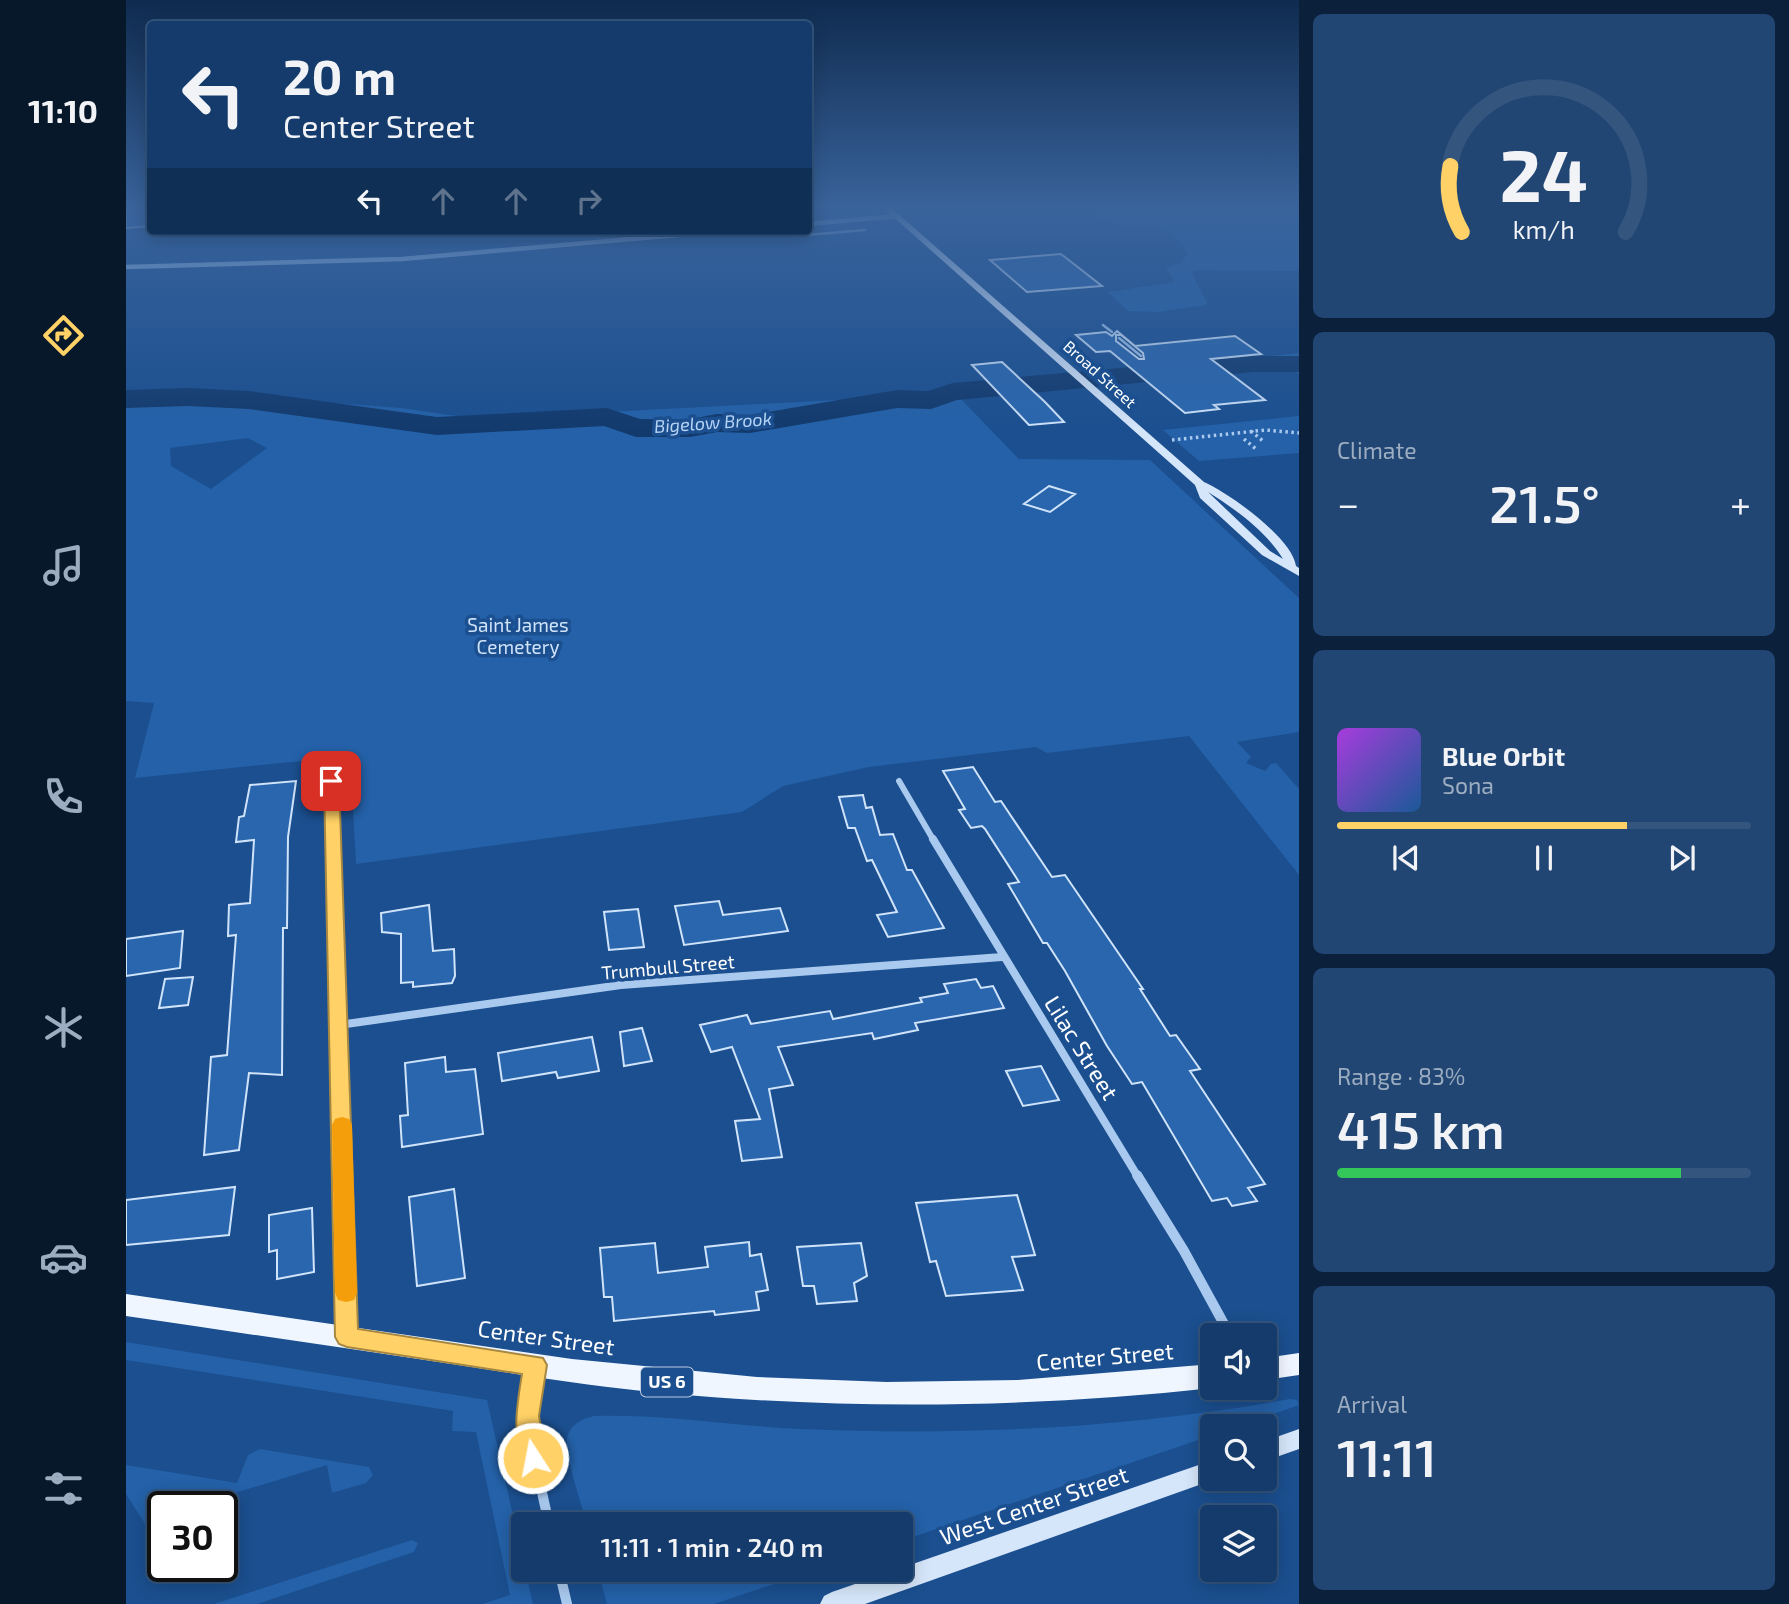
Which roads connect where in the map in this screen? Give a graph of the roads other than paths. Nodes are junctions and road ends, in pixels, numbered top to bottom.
1 (970, 280) edge
2 (1103, 325) dead end
3 (1112, 332) dead end
4 (1119, 338) dead end
5 (1141, 356) dead end
6 (1295, 569) edge
7 (331, 755) dead end
8 (899, 781) dead end
9 (1002, 957) junction
10 (339, 1025) junction
11 (126, 1305) edge
12 (1223, 1323) edge
13 (347, 1337) junction
14 (1299, 1364) edge
15 (535, 1365) junction
16 (1277, 1367) edge
17 (1200, 1377) edge
18 (1299, 1439) edge
19 (1277, 1447) edge
20 (1200, 1475) edge
21 (546, 1512) edge
22 (562, 1582) edge
23 (567, 1604) edge
24 (832, 1604) edge

1 - 6 main road, Broad Street
2 - 3 lane
4 - 5 lane
7 - 10 street
8 - 9 street, Lilac Street
9 - 10 street, Trumbull Street
9 - 12 street, Lilac Street
10 - 13 street
11 - 13 main road, Center Street / US 6
13 - 15 main road, Center Street / US 6
14 - 16 main road
15 - 17 main road, Center Street / US 6
15 - 21 street
18 - 19 main road
20 - 24 main road, West Center Street
22 - 23 street

